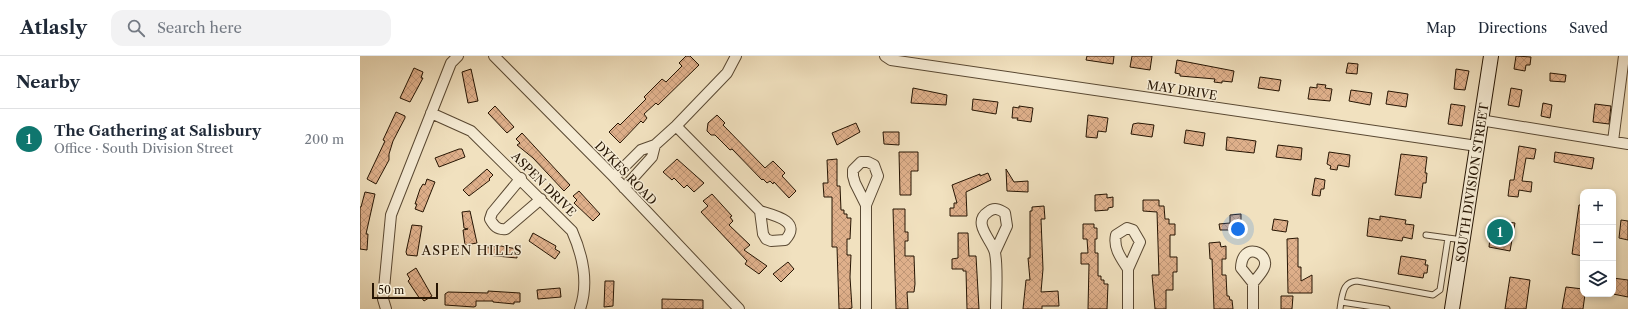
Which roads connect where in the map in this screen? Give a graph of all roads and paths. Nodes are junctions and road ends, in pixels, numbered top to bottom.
1 (458, 56) edge
2 (494, 56) edge
3 (736, 56) edge
4 (885, 56) edge
5 (1491, 56) edge
6 (1624, 56) edge
7 (431, 113) junction
8 (1480, 120) junction
9 (676, 126) junction
10 (1613, 141) junction
11 (1628, 144) edge
12 (655, 145) junction
13 (1477, 146) junction
14 (614, 177) junction
15 (521, 178) junction
16 (624, 188) junction
17 (541, 199) junction
18 (866, 204) dead end
19 (760, 211) dead end
20 (1426, 235) dead end
21 (1448, 238) junction
22 (1463, 240) junction
23 (995, 252) dead end
24 (1128, 269) dead end
25 (1253, 284) dead end
26 (1440, 290) junction
27 (1455, 292) junction
28 (1341, 302) junction
29 (386, 309) edge
30 (580, 309) edge
31 (739, 309) edge
32 (866, 309) edge
33 (996, 309) edge
34 (1128, 309) edge
35 (1253, 309) edge
36 (1340, 309) edge
37 (1387, 309) edge
38 (1452, 309) edge

1 - 7 street
2 - 14 street, DYKES ROAD
3 - 9 street
4 - 13 street, MAY DRIVE
5 - 8 street, SOUTH DIVISION STREET
6 - 10 street
7 - 15 street, ASPEN DRIVE
7 - 29 street
8 - 10 street
8 - 13 street, SOUTH DIVISION STREET
9 - 12 street
9 - 19 street
10 - 11 street
12 - 14 street
12 - 16 street
13 - 22 street, SOUTH DIVISION STREET
14 - 16 street, DYKES ROAD
15 - 17 street, ASPEN DRIVE
15 - 17 street
16 - 31 street, DYKES ROAD
17 - 30 street, ASPEN DRIVE
18 - 32 street
20 - 21 lane
21 - 22 lane
21 - 26 lane
22 - 27 street, SOUTH DIVISION STREET
23 - 33 street
24 - 34 street
25 - 35 street
26 - 27 lane
26 - 28 lane
27 - 38 street, SOUTH DIVISION STREET
28 - 36 lane
28 - 37 lane

